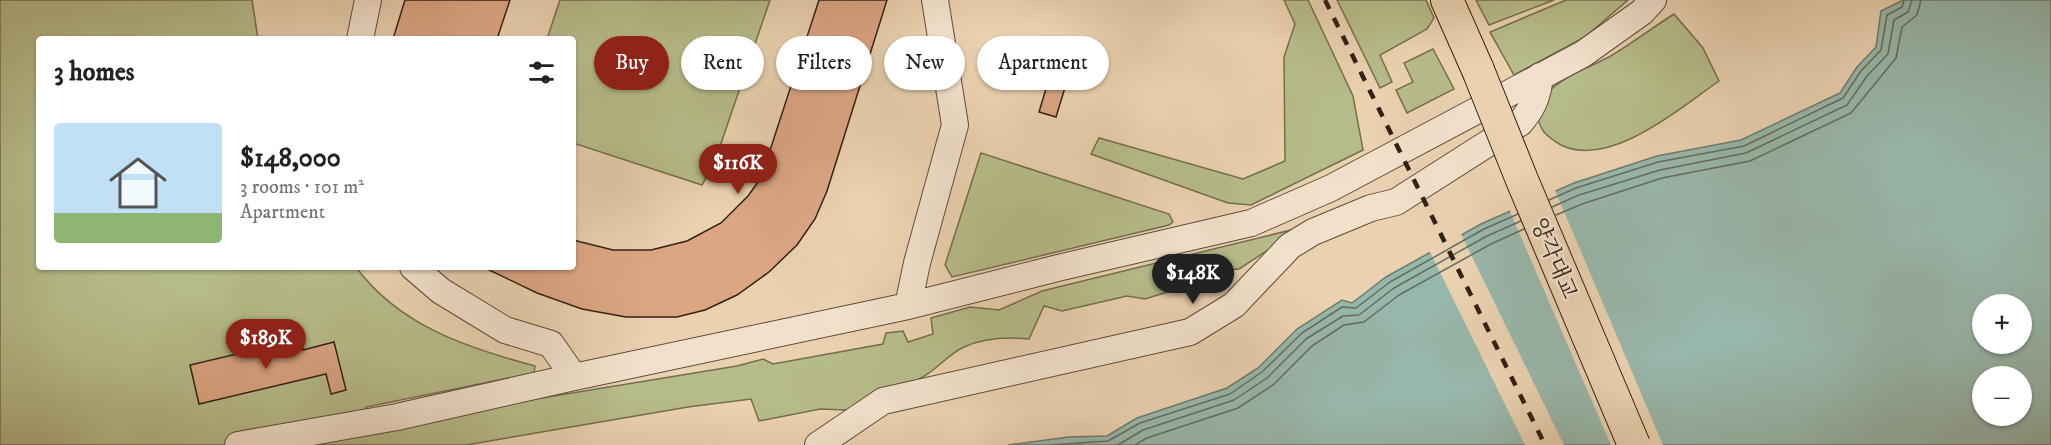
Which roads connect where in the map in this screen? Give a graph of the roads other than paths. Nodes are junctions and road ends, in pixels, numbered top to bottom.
1 (368, 0) edge
2 (935, 0) edge
3 (1447, 0) edge
4 (1653, 0) edge
5 (361, 36) edge
6 (1540, 76) junction
7 (416, 270) edge
8 (908, 306) junction
9 (574, 377) junction
10 (238, 445) edge
11 (818, 445) edge
12 (1634, 445) edge

1 - 5 street
2 - 8 street
3 - 12 main road, 양각대교, bridge
4 - 6 street
6 - 8 street
6 - 11 street
7 - 9 street
8 - 9 street
9 - 10 street

